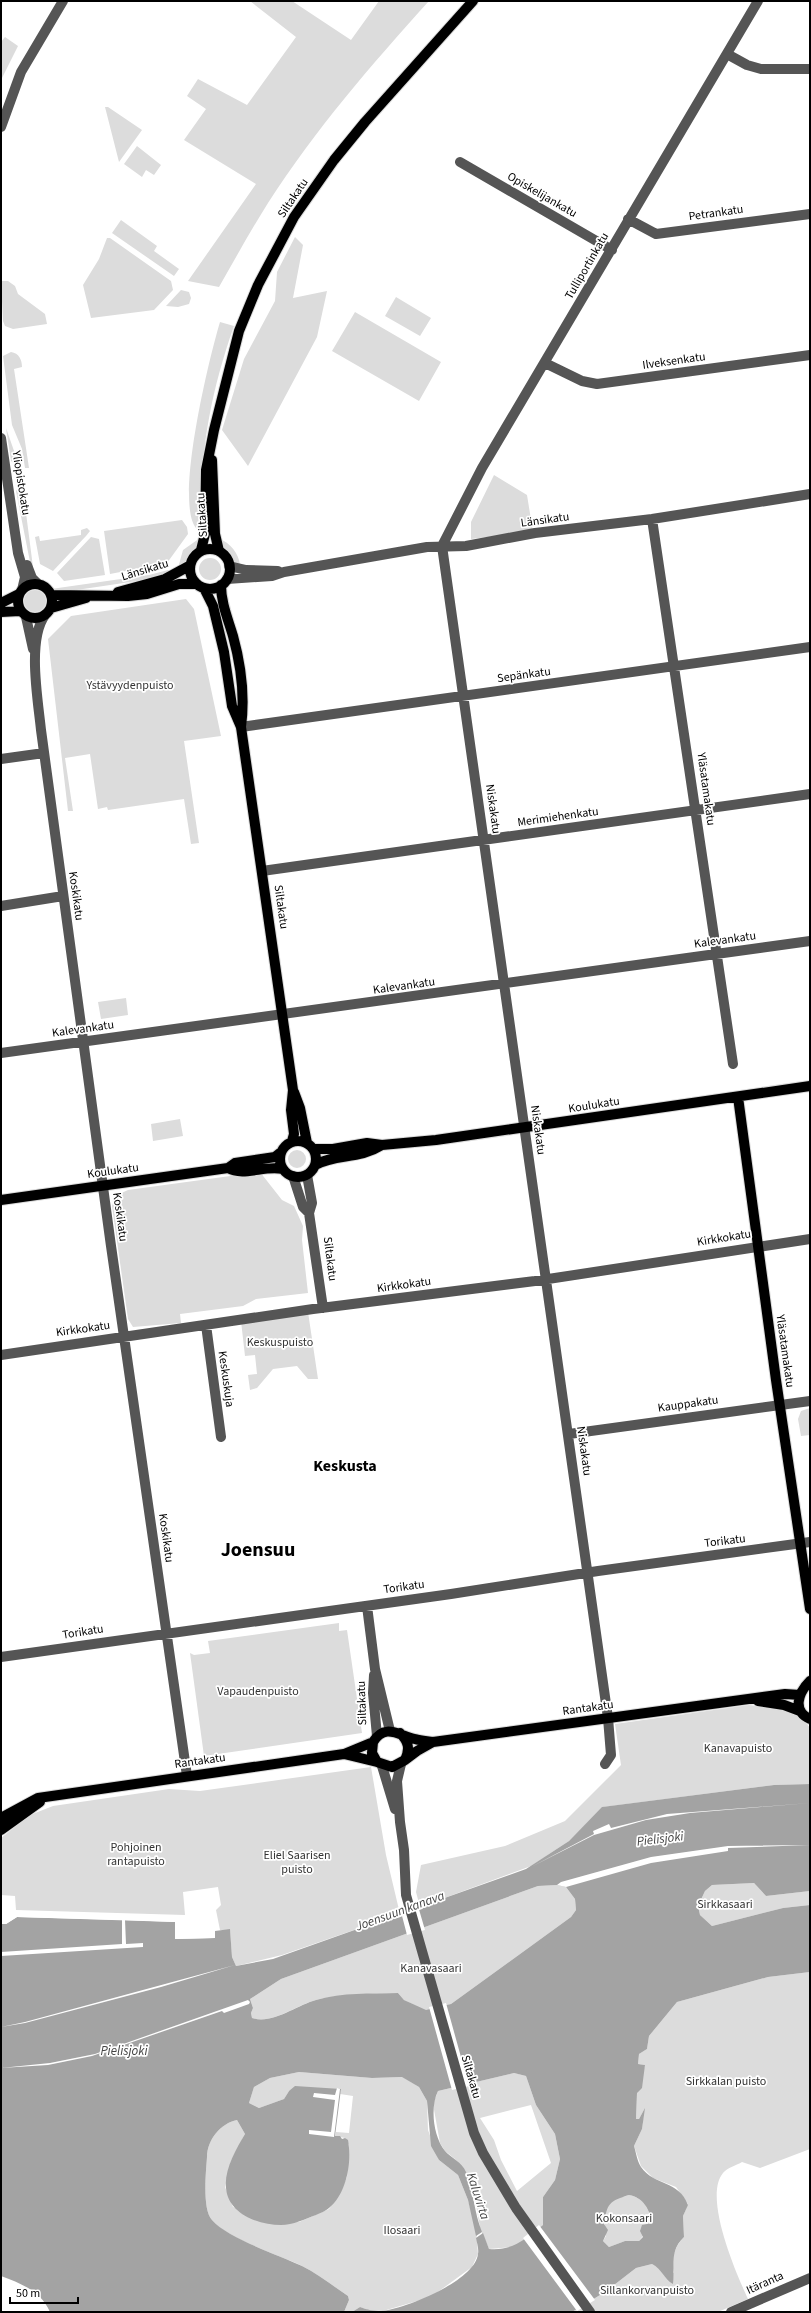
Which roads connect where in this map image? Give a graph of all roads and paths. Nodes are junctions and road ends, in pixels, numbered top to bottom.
1 (63, 1) edge
2 (473, 1) edge
3 (758, 1) edge
4 (727, 54) junction
5 (810, 69) edge
6 (1, 127) edge
7 (460, 162) dead end
8 (810, 214) edge
9 (628, 219) junction
10 (612, 250) junction
11 (810, 355) edge
12 (545, 363) junction
13 (1, 438) edge
14 (211, 452) junction
15 (810, 494) edge
16 (652, 519) junction
17 (17, 533) junction
18 (442, 546) junction
19 (202, 550) junction
20 (219, 551) junction
21 (190, 566) junction
22 (230, 566) junction
23 (284, 572) junction
24 (224, 582) junction
25 (38, 584) junction
26 (200, 586) junction
27 (20, 592) junction
28 (108, 594) junction
29 (51, 595) junction
30 (92, 596) junction
31 (1, 603) edge
32 (1, 612) edge
33 (48, 612) junction
34 (23, 614) junction
35 (810, 647) edge
36 (35, 661) junction
37 (675, 666) junction
38 (464, 697) junction
39 (241, 727) junction
40 (44, 753) junction
41 (1, 759) edge
42 (810, 794) edge
43 (697, 810) junction
44 (484, 841) junction
45 (262, 871) junction
46 (63, 896) junction
47 (1, 906) edge
48 (810, 941) edge
49 (717, 955) junction
50 (505, 984) junction
51 (282, 1015) junction
52 (83, 1042) junction
53 (1, 1053) edge
54 (733, 1064) dead end
55 (810, 1086) edge
56 (293, 1090) junction
57 (738, 1097) junction
58 (525, 1128) junction
59 (292, 1141) junction
60 (382, 1145) junction
61 (310, 1146) junction
62 (280, 1153) junction
63 (315, 1164) junction
64 (228, 1168) junction
65 (282, 1169) junction
66 (307, 1175) junction
67 (293, 1176) junction
68 (102, 1186) junction
69 (1, 1200) edge
70 (309, 1213) junction
71 (810, 1239) edge
72 (758, 1246) junction
73 (546, 1279) junction
74 (323, 1308) junction
75 (206, 1325) junction
76 (123, 1336) junction
77 (1, 1355) edge
78 (810, 1401) edge
79 (779, 1405) junction
80 (569, 1434) junction
81 (221, 1437) dead end
82 (805, 1543) edge
83 (587, 1572) junction
84 (367, 1606) junction
85 (810, 1609) edge
86 (166, 1633) junction
87 (1, 1657) edge
88 (375, 1670) junction
89 (810, 1681) edge
90 (800, 1694) junction
91 (746, 1699) junction
92 (800, 1711) junction
93 (608, 1718) junction
94 (810, 1719) edge
95 (395, 1732) junction
96 (375, 1739) junction
97 (434, 1742) junction
98 (344, 1754) junction
99 (403, 1762) junction
100 (379, 1764) junction
101 (605, 1764) dead end
102 (187, 1776) junction
103 (60, 1794) junction
104 (1, 1818) edge
105 (400, 1822) junction
106 (1, 1830) edge
107 (810, 2278) edge
108 (590, 2311) edge
109 (731, 2312) edge

1 - 6 street
2 - 14 main road, Siltakatu
3 - 4 street, Tulliportinkatu
4 - 5 street
4 - 9 street, Tulliportinkatu
7 - 10 street, Opiskelijankatu
8 - 9 street, Petrankatu
9 - 10 street, Tulliportinkatu
10 - 12 street, Tulliportinkatu
11 - 12 street, Ilveksenkatu
12 - 18 street, Tulliportinkatu
13 - 17 street, Yliopistokatu
14 - 19 main road, Siltakatu
14 - 20 main road, Siltakatu
15 - 16 street, Länsikatu
16 - 18 street, Länsikatu
16 - 37 street, Yläsatamakatu
17 - 25 street, Yliopistokatu
17 - 27 street, Yliopistokatu
18 - 23 street, Länsikatu
18 - 38 street, Niskakatu
19 - 20 main road
19 - 21 main road
20 - 22 main road
21 - 26 main road
21 - 28 main road, Länsikatu
22 - 23 street, Länsikatu
22 - 24 main road
23 - 24 street, Länsikatu
24 - 26 main road
24 - 39 main road, Siltakatu
25 - 27 main road
25 - 29 main road
26 - 28 main road, Länsikatu
26 - 39 main road, Siltakatu
27 - 31 main road
27 - 34 main road
28 - 30 main road, Länsikatu
29 - 30 main road, Länsikatu
29 - 33 main road
30 - 33 main road, Länsikatu
32 - 34 main road
33 - 34 main road
33 - 36 street, Koskikatu
34 - 36 street, Koskikatu
35 - 37 street, Sepänkatu
36 - 40 street, Koskikatu
37 - 38 street, Sepänkatu
37 - 43 street, Yläsatamakatu
38 - 39 street, Sepänkatu
38 - 44 street, Niskakatu
39 - 45 main road, Siltakatu
40 - 41 street
40 - 46 street, Koskikatu
42 - 43 street, Merimiehenkatu
43 - 44 street, Merimiehenkatu
43 - 49 street, Yläsatamakatu
44 - 45 street, Merimiehenkatu
44 - 50 street, Niskakatu
45 - 51 main road, Siltakatu
46 - 47 street
46 - 52 street, Koskikatu
48 - 49 street, Kalevankatu
49 - 50 street, Kalevankatu
49 - 54 street, Yläsatamakatu
50 - 51 street, Kalevankatu
50 - 58 street, Niskakatu
51 - 52 street, Kalevankatu
51 - 56 main road, Siltakatu
52 - 53 street, Kalevankatu
52 - 68 street, Koskikatu
55 - 57 main road, Koulukatu
56 - 59 main road, Siltakatu
56 - 61 main road, Siltakatu
57 - 58 main road, Koulukatu
57 - 72 main road, Yläsatamakatu
58 - 60 main road, Koulukatu
58 - 73 street, Niskakatu
59 - 61 main road
59 - 62 main road
60 - 61 main road, Koulukatu
60 - 63 main road, Koulukatu
61 - 63 main road
62 - 64 main road, Koulukatu
62 - 65 main road
63 - 66 main road
64 - 65 main road, Koulukatu
64 - 68 main road, Koulukatu
65 - 67 main road
66 - 67 main road
66 - 70 street, Siltakatu
67 - 70 street, Siltakatu
68 - 69 main road, Koulukatu
68 - 76 street, Koskikatu
70 - 74 street, Siltakatu
71 - 72 street, Kirkkokatu
72 - 73 street, Kirkkokatu
72 - 79 main road, Yläsatamakatu
73 - 74 street, Kirkkokatu
73 - 80 street, Niskakatu
74 - 75 street, Kirkkokatu
75 - 76 street, Kirkkokatu
75 - 81 street, Keskuskuja
76 - 77 street, Kirkkokatu
76 - 86 street, Koskikatu
78 - 79 street, Kauppakatu
79 - 80 street, Kauppakatu
79 - 82 main road, Yläsatamakatu
80 - 83 street, Niskakatu
82 - 83 street, Torikatu
82 - 85 main road, Yläsatamakatu
83 - 84 street, Torikatu
83 - 93 street, Niskakatu
84 - 86 street, Torikatu
84 - 88 street, Siltakatu
86 - 87 street, Torikatu
86 - 102 street, Koskikatu
88 - 95 street, Siltakatu
88 - 96 street, Siltakatu
89 - 90 main road
90 - 91 main road, Rantakatu
90 - 92 main road
91 - 92 main road, Rantakatu
91 - 93 main road, Rantakatu
92 - 94 main road, Rantakatu
93 - 97 main road, Rantakatu
93 - 101 street, Niskakatu
95 - 96 main road
95 - 97 main road, Rantakatu
95 - 99 main road
96 - 98 main road, Rantakatu
96 - 100 main road
97 - 99 main road, Rantakatu
98 - 100 main road, Rantakatu
98 - 102 main road, Rantakatu
99 - 100 main road
99 - 105 street, Siltakatu
100 - 105 street, Siltakatu
102 - 103 main road, Rantakatu
103 - 104 main road, Rantakatu
103 - 106 main road, Rantakatu
105 - 108 street, Siltakatu
107 - 109 street, Itäranta

